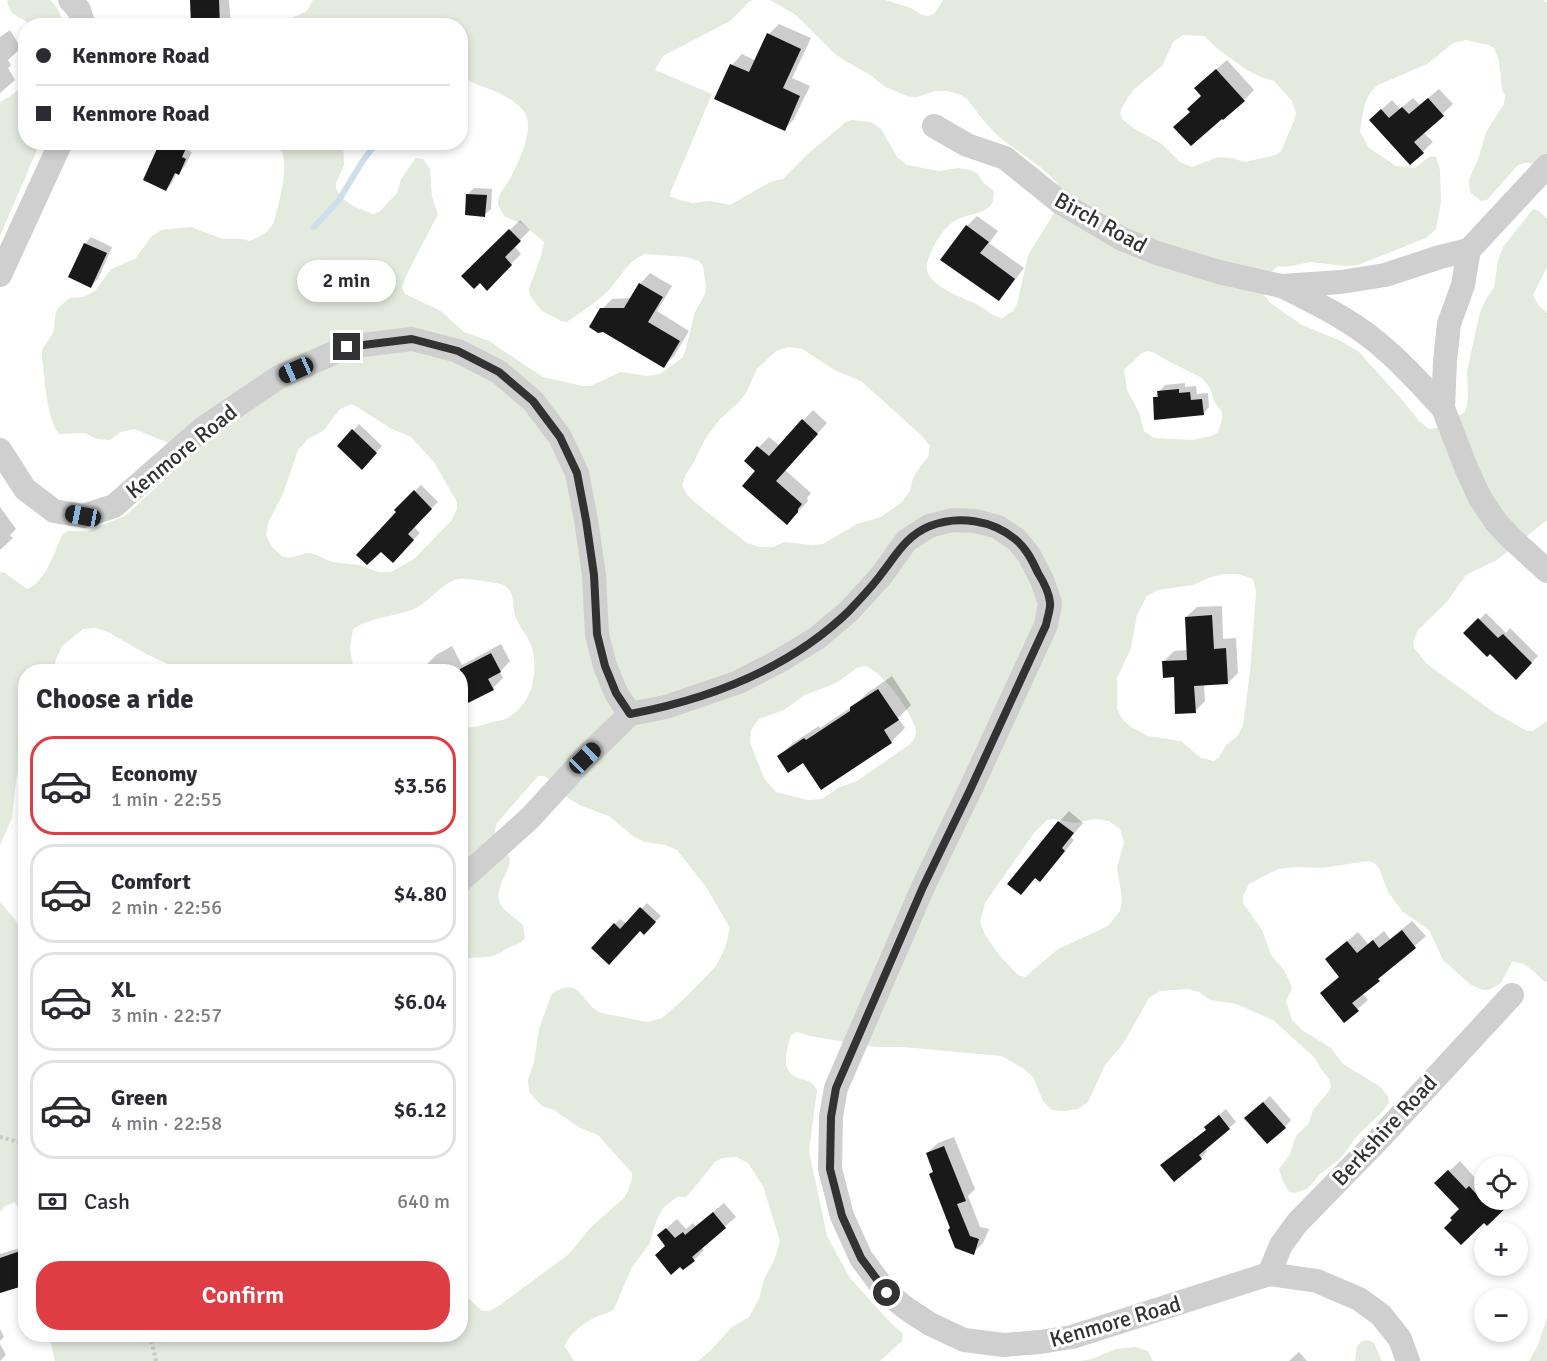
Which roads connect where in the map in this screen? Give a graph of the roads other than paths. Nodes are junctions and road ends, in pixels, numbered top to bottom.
1 (70, 0) edge
2 (82, 18) edge
3 (934, 126) dead end
4 (57, 150) edge
5 (1547, 166) edge
6 (1469, 250) junction
7 (0, 274) edge
8 (1281, 286) junction
9 (1443, 408) junction
10 (0, 450) edge
11 (1547, 571) edge
12 (630, 714) junction
13 (468, 874) edge
14 (1512, 995) dead end
15 (1269, 1274) junction
16 (1408, 1361) edge

1 - 2 street
3 - 8 street, Birch Road
4 - 7 street
5 - 6 street
6 - 8 street, Birch Road
6 - 9 street
8 - 9 street, Birch Road
9 - 11 street
10 - 12 street, Kenmore Road
12 - 13 street
12 - 15 street, Kenmore Road
14 - 15 street, Berkshire Road
15 - 16 street, Kenmore Road

